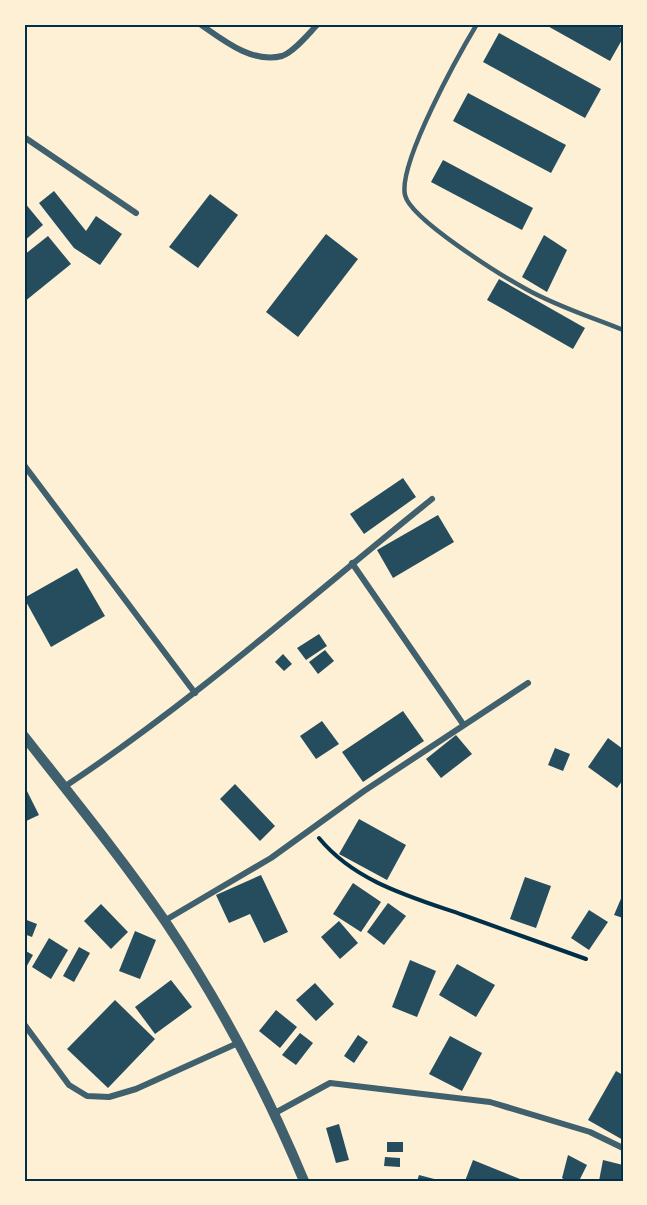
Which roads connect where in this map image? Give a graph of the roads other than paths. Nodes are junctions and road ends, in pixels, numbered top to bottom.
1 (200, 24) edge
2 (318, 24) edge
3 (477, 24) edge
4 (24, 137) edge
5 (136, 213) dead end
6 (623, 330) edge
7 (24, 465) edge
8 (432, 500) dead end
9 (352, 563) junction
10 (528, 682) dead end
11 (195, 693) junction
12 (463, 724) junction
13 (24, 736) edge
14 (64, 787) junction
15 (165, 921) junction
16 (24, 1024) edge
17 (239, 1042) junction
18 (275, 1113) junction
19 (623, 1148) edge
20 (304, 1181) edge

1 - 2 street
3 - 6 lane
4 - 5 street
7 - 11 street
8 - 9 street
9 - 11 street
9 - 12 street
10 - 12 street
11 - 14 street
12 - 15 street
13 - 14 street
14 - 15 street
15 - 17 street
16 - 17 street
17 - 18 street
18 - 19 street
18 - 20 street

